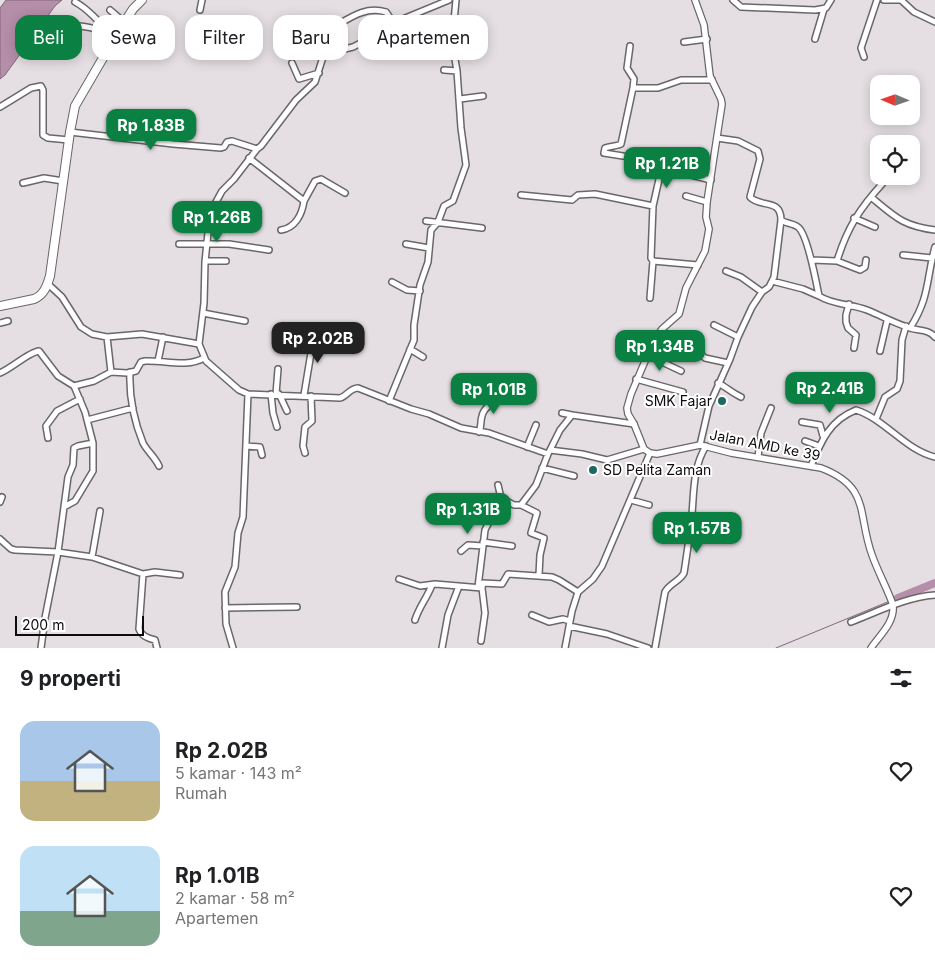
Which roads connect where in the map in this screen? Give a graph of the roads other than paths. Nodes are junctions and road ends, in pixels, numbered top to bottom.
1 (142, 0) edge
2 (202, 0) edge
3 (449, 0) edge
4 (456, 0) edge
5 (695, 0) edge
6 (733, 0) edge
7 (831, 0) edge
8 (877, 0) edge
9 (884, 0) edge
10 (900, 0) edge
11 (75, 2) dead end
12 (824, 9) junction
13 (110, 10) dead end
14 (200, 10) dead end
15 (116, 15) edge
16 (130, 15) edge
17 (388, 15) edge
18 (411, 15) edge
19 (92, 16) edge
20 (348, 19) edge
21 (935, 22) edge
22 (707, 39) junction
23 (815, 39) dead end
24 (684, 42) dead end
25 (630, 46) dead end
26 (864, 57) dead end
27 (99, 60) edge
28 (322, 60) edge
29 (292, 63) dead end
30 (444, 70) dead end
31 (457, 70) junction
32 (319, 73) junction
33 (712, 80) junction
34 (633, 88) junction
35 (483, 96) dead end
36 (460, 99) junction
37 (0, 107) edge
38 (69, 136) junction
39 (717, 138) junction
40 (257, 149) junction
41 (623, 156) dead end
42 (249, 158) junction
43 (662, 166) dead end
44 (679, 172) dead end
45 (711, 180) junction
46 (63, 181) junction
47 (22, 183) dead end
48 (881, 185) edge
49 (345, 193) dead end
50 (521, 195) dead end
51 (686, 196) dead end
52 (872, 197) junction
53 (304, 201) junction
54 (707, 202) junction
55 (653, 206) junction
56 (854, 218) junction
57 (781, 220) junction
58 (426, 221) dead end
59 (438, 222) junction
60 (482, 228) dead end
61 (875, 228) dead end
62 (281, 230) dead end
63 (935, 230) edge
64 (179, 244) dead end
65 (207, 244) junction
66 (406, 244) dead end
67 (935, 247) edge
68 (429, 248) junction
69 (269, 250) dead end
70 (903, 255) dead end
71 (932, 258) junction
72 (812, 260) junction
73 (866, 260) dead end
74 (205, 261) junction
75 (226, 261) dead end
76 (653, 261) junction
77 (837, 261) junction
78 (698, 266) junction
79 (726, 271) dead end
80 (772, 280) junction
81 (392, 282) dead end
82 (48, 284) junction
83 (420, 292) junction
84 (762, 292) junction
85 (819, 296) junction
86 (650, 298) dead end
87 (849, 304) junction
88 (0, 306) edge
89 (203, 313) junction
90 (887, 320) junction
91 (8, 321) dead end
92 (245, 321) dead end
93 (0, 324) edge
94 (714, 325) dead end
95 (908, 327) junction
96 (331, 332) dead end
97 (107, 336) junction
98 (656, 336) junction
99 (164, 337) junction
100 (738, 337) junction
101 (935, 337) edge
102 (199, 344) junction
103 (854, 348) dead end
104 (410, 349) junction
105 (880, 351) dead end
106 (647, 355) junction
107 (423, 357) dead end
108 (204, 358) junction
109 (158, 361) junction
110 (728, 363) junction
111 (278, 369) dead end
112 (681, 371) dead end
113 (111, 372) junction
114 (130, 372) junction
115 (0, 373) edge
116 (636, 379) junction
117 (718, 383) junction
118 (74, 386) junction
119 (684, 392) dead end
120 (506, 393) dead end
121 (248, 394) junction
122 (275, 394) junction
123 (304, 395) junction
124 (312, 396) junction
125 (741, 397) dead end
126 (80, 399) junction
127 (389, 401) junction
128 (133, 408) junction
129 (771, 408) dead end
130 (287, 411) dead end
131 (562, 413) dead end
132 (572, 414) junction
133 (876, 419) junction
134 (87, 420) junction
135 (802, 422) dead end
136 (634, 424) junction
137 (536, 425) dead end
138 (277, 427) dead end
139 (479, 432) junction
140 (823, 436) junction
141 (48, 438) dead end
142 (805, 441) dead end
143 (93, 443) junction
144 (703, 445) junction
145 (246, 446) junction
146 (819, 446) junction
147 (527, 447) junction
148 (644, 449) junction
149 (549, 452) junction
150 (650, 452) junction
151 (305, 453) dead end
152 (262, 455) dead end
153 (758, 457) junction
154 (935, 457) edge
155 (159, 466) dead end
156 (811, 466) junction
157 (542, 468) junction
158 (574, 476) dead end
159 (498, 485) dead end
160 (501, 498) junction
161 (631, 500) junction
162 (520, 505) junction
163 (649, 505) dead end
164 (64, 507) junction
165 (100, 511) dead end
166 (0, 539) edge
167 (483, 544) junction
168 (512, 546) dead end
169 (461, 551) dead end
170 (58, 552) junction
171 (92, 557) junction
172 (143, 574) junction
173 (538, 575) junction
174 (180, 576) dead end
175 (399, 579) dead end
176 (432, 585) junction
177 (459, 586) junction
178 (480, 588) junction
179 (578, 592) junction
180 (935, 595) edge
181 (894, 605) junction
182 (297, 607) dead end
183 (225, 608) junction
184 (532, 615) dead end
185 (415, 620) dead end
186 (851, 622) dead end
187 (570, 623) junction
188 (481, 641) dead end
189 (41, 648) edge
190 (157, 648) edge
191 (232, 648) edge
192 (442, 648) edge
193 (565, 648) edge
194 (648, 648) edge
195 (655, 648) edge
196 (871, 648) edge

1 - 16 main road
2 - 14 street
3 - 18 street
4 - 31 street
5 - 22 street
6 - 12 street
7 - 12 street
8 - 26 street
9 - 10 street
10 - 21 street
11 - 19 street
12 - 23 street
13 - 15 street
17 - 20 street
22 - 24 street
22 - 33 street
25 - 34 street
27 - 38 main road
28 - 32 street
29 - 32 street
30 - 31 street
31 - 36 street
32 - 40 street
33 - 34 street
33 - 39 street
34 - 41 street
35 - 36 street
36 - 59 street
37 - 38 street
38 - 40 street
38 - 46 main road
39 - 45 street
39 - 57 street
40 - 42 street
42 - 53 street
42 - 65 street
43 - 55 street
44 - 45 street
45 - 54 street
46 - 47 street
46 - 82 main road
48 - 52 street
49 - 53 street
50 - 55 street
51 - 54 street
52 - 56 street
52 - 63 street
53 - 62 street
54 - 78 street
55 - 76 street
56 - 61 street
56 - 77 street
57 - 72 street
57 - 80 street
58 - 59 street
59 - 60 street
59 - 68 street
64 - 65 street
65 - 69 street
65 - 74 street
66 - 68 street
67 - 71 street
68 - 83 street
70 - 71 street
71 - 95 street
72 - 77 street
72 - 85 street
73 - 77 street
74 - 75 street
74 - 89 street
76 - 78 street
76 - 86 street
78 - 98 street
79 - 84 street
80 - 84 street
80 - 85 street
81 - 83 street
82 - 88 main road
82 - 97 street
83 - 104 street
84 - 100 street
85 - 87 street
87 - 90 street
87 - 103 street
89 - 92 street
89 - 102 street
90 - 95 street
90 - 105 street
91 - 93 street
94 - 100 street
95 - 101 street
95 - 133 street
96 - 123 street
97 - 99 street
97 - 113 street
98 - 106 street
98 - 110 street
99 - 102 street
99 - 109 street
100 - 110 street
102 - 108 street
104 - 107 street
104 - 127 street
106 - 112 street
106 - 116 street
108 - 109 street
108 - 121 street
109 - 114 street
110 - 117 street
111 - 122 street
113 - 114 street
113 - 118 street
114 - 128 street
115 - 118 street
116 - 119 street
116 - 136 street
117 - 125 street
117 - 144 street
118 - 126 street
120 - 139 street
121 - 122 street
121 - 145 street
122 - 123 street
122 - 130 street
122 - 138 street
123 - 124 street
124 - 127 street
124 - 151 street
126 - 134 street
126 - 141 street
127 - 139 street
128 - 134 street
128 - 155 street
129 - 153 street
131 - 132 street
132 - 136 street
132 - 149 street
133 - 140 street
133 - 154 street
134 - 143 street
135 - 140 street
136 - 148 street
137 - 147 street
139 - 147 street
140 - 146 street
142 - 146 street
143 - 164 street
143 - 164 street
144 - 150 street, Jalan AMD ke 39
144 - 153 street, Jalan AMD ke 39
144 - 195 street
145 - 152 street
145 - 183 street
146 - 156 street
147 - 149 street
148 - 149 street
148 - 150 street
149 - 157 street
150 - 161 street
153 - 156 street, Jalan AMD ke 39
156 - 181 street, Jalan AMD ke 39
157 - 158 street
157 - 162 street
159 - 160 street
160 - 162 street
160 - 167 street
161 - 163 street
161 - 179 street
162 - 173 street
164 - 170 street
165 - 171 street
166 - 170 street
167 - 168 street
167 - 169 street
167 - 178 street
170 - 171 street
170 - 189 street
171 - 172 street
172 - 174 street
172 - 190 street
173 - 178 street
173 - 179 street
175 - 176 street
176 - 177 street
176 - 185 street
177 - 178 street
177 - 192 street
178 - 188 street
179 - 187 street
180 - 181 street
181 - 186 street
181 - 196 street
182 - 183 street
183 - 191 street
184 - 187 street
187 - 193 street
187 - 194 street

